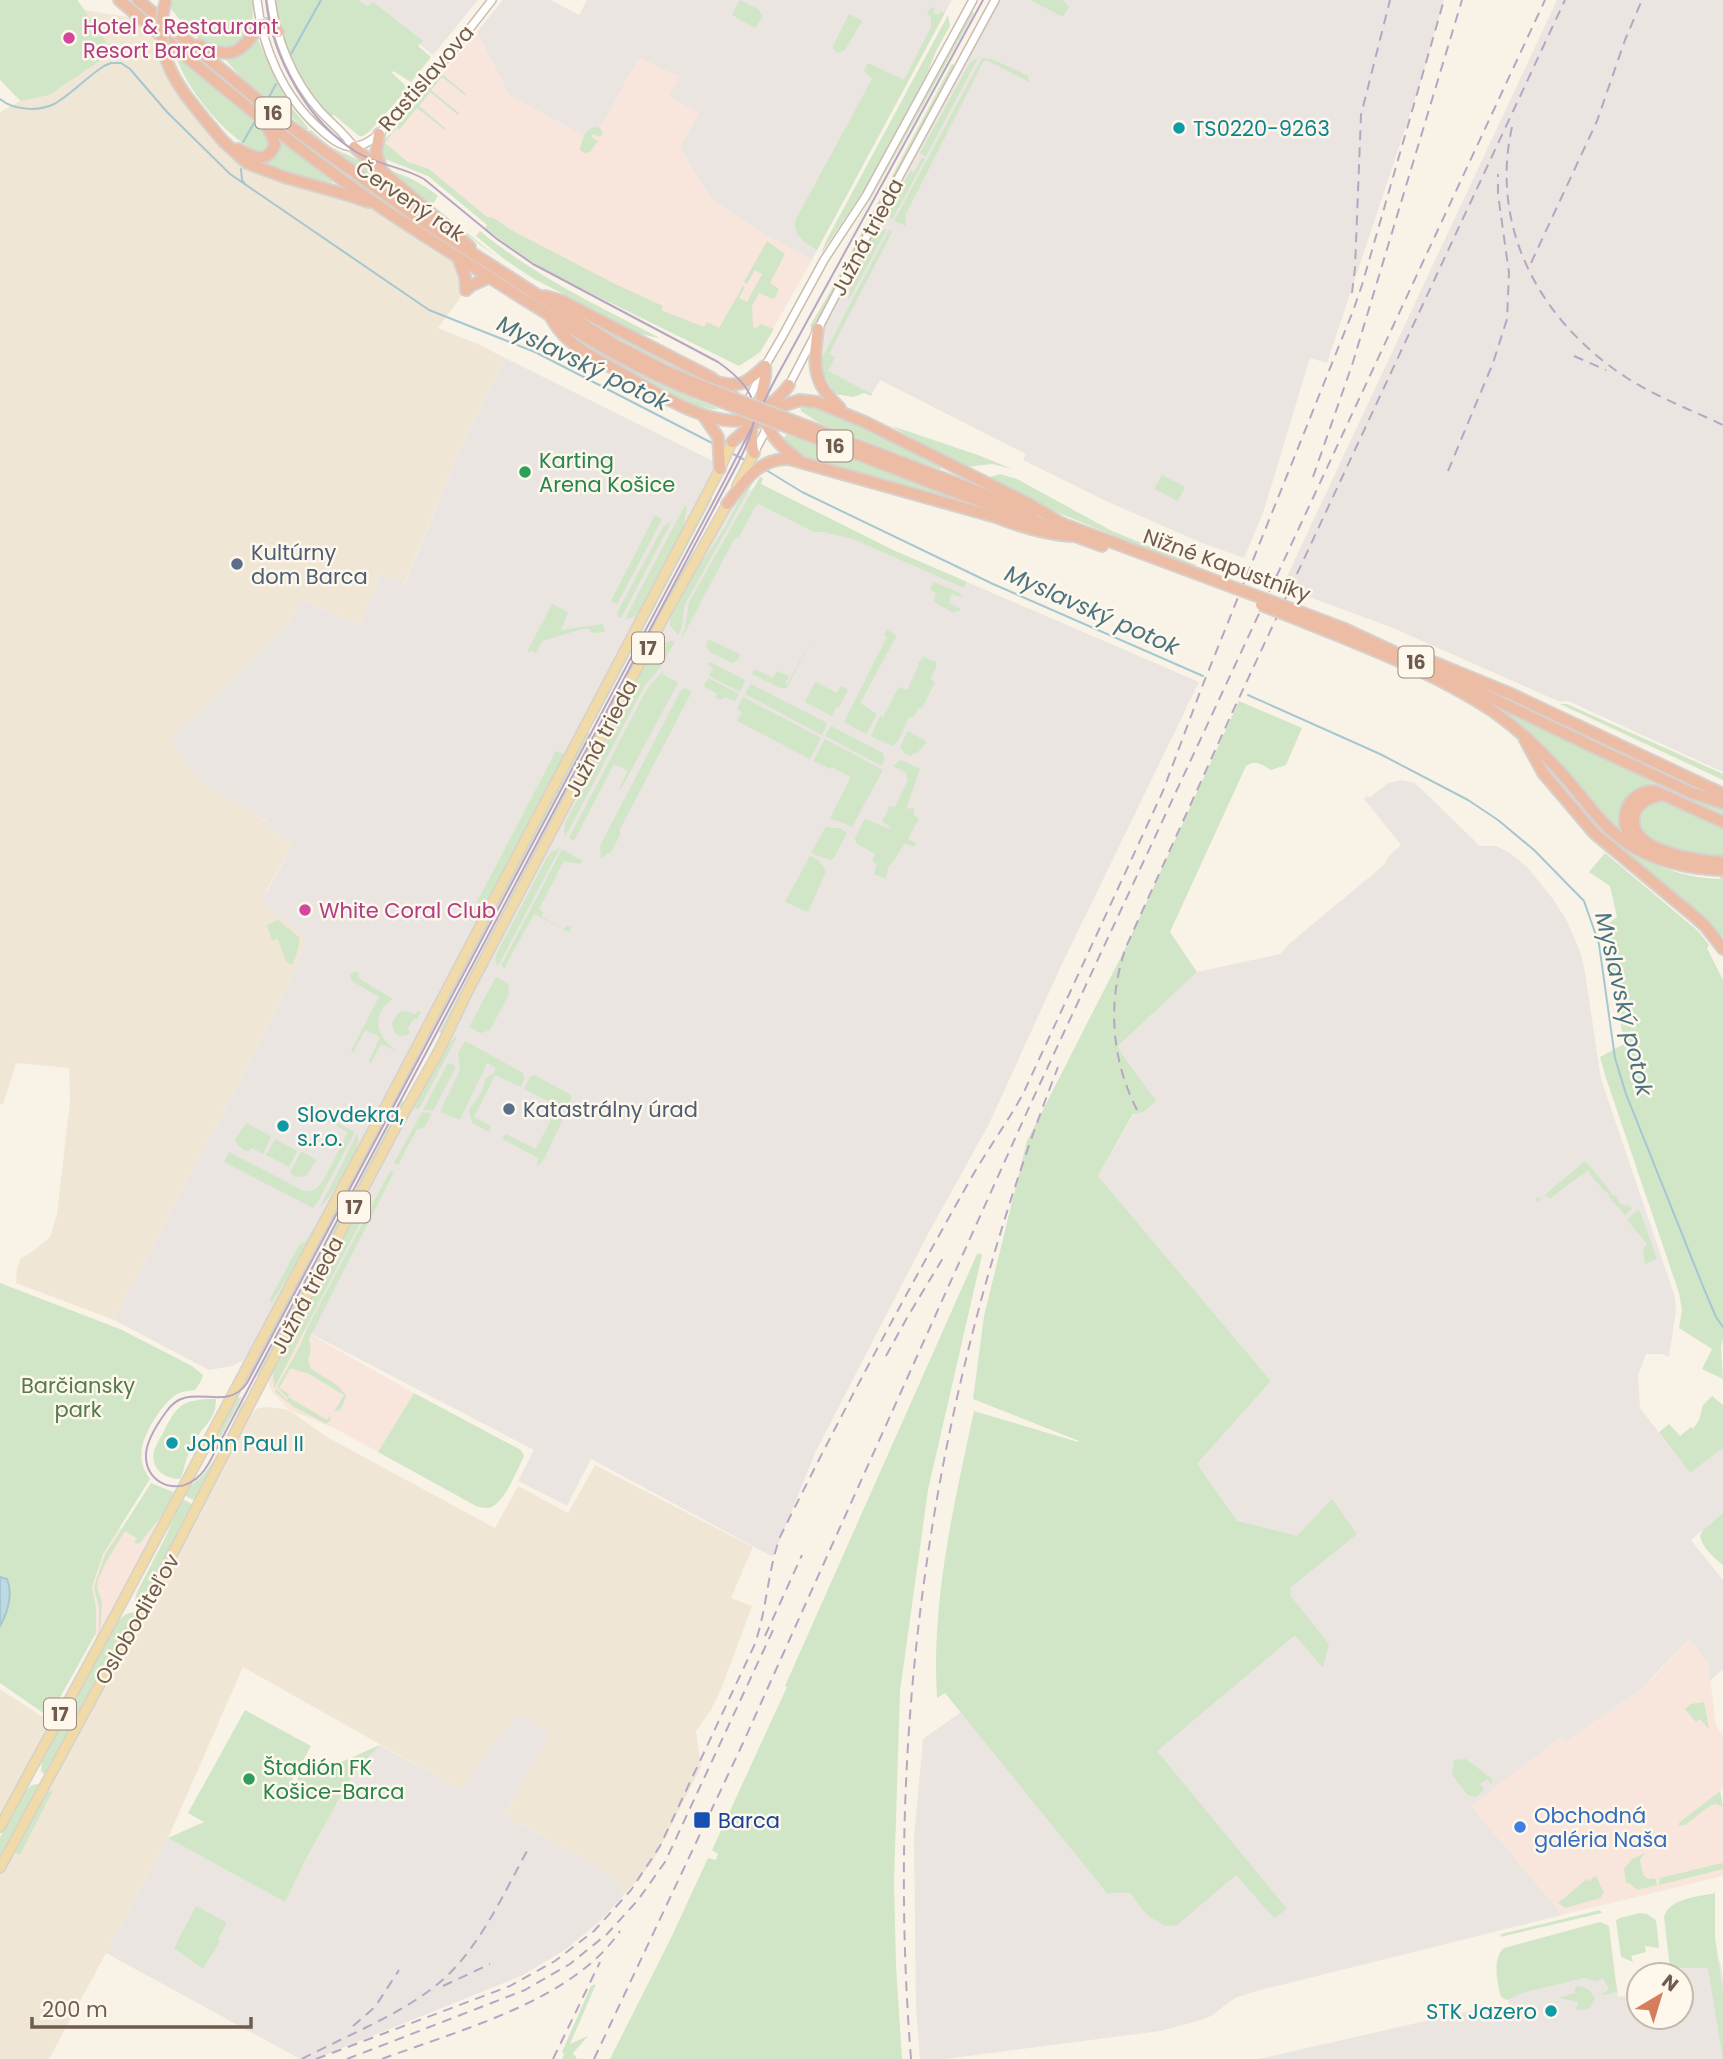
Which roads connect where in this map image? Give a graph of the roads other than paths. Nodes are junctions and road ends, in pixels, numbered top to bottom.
1 (119, 0) edge
2 (138, 0) edge
3 (166, 0) edge
4 (257, 0) edge
5 (271, 0) edge
6 (492, 0) edge
7 (973, 0) edge
8 (996, 0) edge
9 (260, 24) junction
10 (278, 33) junction
11 (183, 38) junction
12 (263, 119) junction
13 (379, 134) junction
14 (223, 141) junction
15 (354, 147) junction
16 (385, 173) junction
17 (381, 207) junction
18 (458, 258) junction
19 (492, 272) junction
20 (528, 290) junction
21 (548, 314) junction
22 (818, 329) junction
23 (765, 366) junction
24 (720, 383) junction
25 (789, 385) junction
26 (705, 391) junction
27 (776, 410) junction
28 (703, 415) junction
29 (764, 418) junction
30 (854, 418) junction
31 (746, 419) junction
32 (731, 443) joint
33 (753, 454) junction
34 (721, 461) junction
35 (803, 462) junction
36 (749, 471) junction
37 (968, 492) junction
38 (727, 504) joint
39 (1063, 524) junction
40 (1072, 536) junction
41 (1192, 576) junction
42 (1299, 615) junction
43 (1345, 629) junction
44 (1521, 732) junction
45 (1664, 794) junction
46 (1723, 794) edge
47 (1723, 803) edge
48 (1723, 822) edge
49 (1648, 853) junction
50 (1718, 865) edge
51 (1723, 949) edge
52 (254, 1354) joint
53 (269, 1367) joint
54 (0, 1827) edge
55 (0, 1868) edge

1 - 12 highway, Červený rak / 16
2 - 11 highway, Červený rak / 16
3 - 14 highway, bridge
4 - 9 street
5 - 10 street
6 - 13 street, Rastislavova
7 - 23 street, Južná trieda
8 - 22 street, Južná trieda
9 - 10 highway
9 - 11 highway
9 - 15 street
10 - 15 street
11 - 19 highway, Červený rak / 16
12 - 14 highway
12 - 17 highway, Červený rak / 16
13 - 15 street, Rastislavova
13 - 16 highway
14 - 17 highway
15 - 16 highway
16 - 19 highway
17 - 18 highway, Červený rak / 16
18 - 19 highway, Červený rak / 16
18 - 19 highway
19 - 20 highway, Červený rak / 16
19 - 21 highway, Červený rak / 16
20 - 24 highway
20 - 26 highway, Červený rak / 16
21 - 26 highway, Červený rak / 16
21 - 28 highway
22 - 25 street, Južná trieda
22 - 30 highway
23 - 24 highway
23 - 29 highway
23 - 31 street, Južná trieda
24 - 31 highway
25 - 27 street, Južná trieda
25 - 29 highway
26 - 37 highway, Nižné Kapustníky / 16, bridge
27 - 29 highway
27 - 30 highway
28 - 31 highway
28 - 34 highway
29 - 31 highway
29 - 33 street
29 - 35 highway
30 - 39 highway
31 - 32 highway
31 - 33 highway
32 - 34 main road, Južná trieda / 17
33 - 36 main road
34 - 52 main road, Južná trieda / 17
35 - 36 highway
35 - 40 highway
36 - 38 highway
37 - 39 highway, Nižné Kapustníky / 16
37 - 40 highway, Nižné Kapustníky / 16
38 - 53 main road, Južná trieda / 17
39 - 41 highway, Nižné Kapustníky / 16
40 - 41 highway, Nižné Kapustníky / 16
41 - 42 highway, Nižné Kapustníky / 16, bridge
42 - 43 highway, Nižné Kapustníky / 16
42 - 44 highway, Nižné Kapustníky / 16
43 - 46 highway
43 - 47 highway, Nižné Kapustníky / 16
44 - 49 highway, 16
44 - 51 highway
45 - 48 highway
45 - 49 highway
45 - 50 highway
49 - 50 highway, 16
52 - 54 main road, Osloboditeľov / 17
53 - 55 main road, Osloboditeľov / 17

